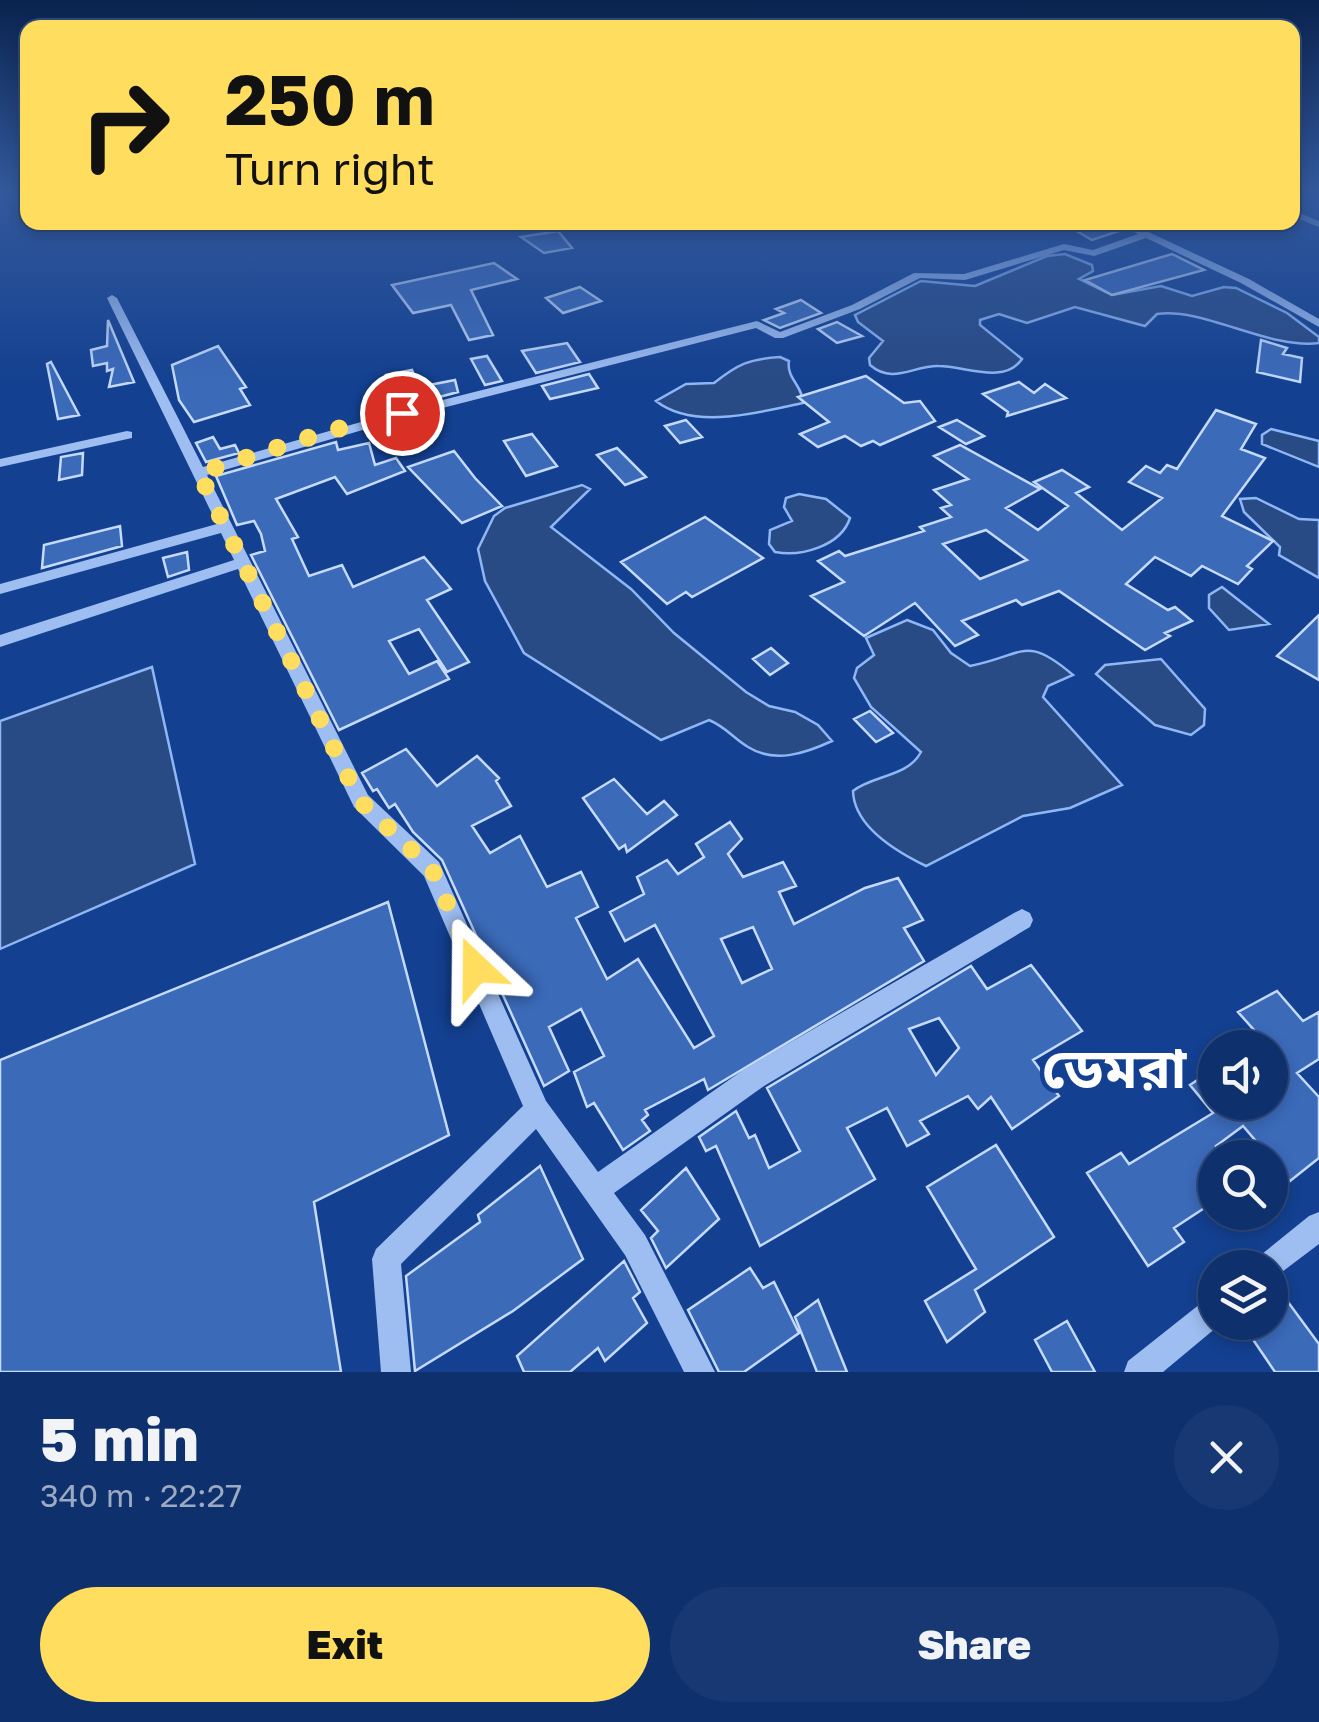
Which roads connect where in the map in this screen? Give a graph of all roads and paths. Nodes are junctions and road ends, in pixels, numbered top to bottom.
1 (1034, 256) edge
2 (1192, 256) edge
3 (112, 298) dead end
4 (1319, 324) edge
5 (127, 434) dead end
6 (0, 464) edge
7 (199, 473) junction
8 (224, 527) junction
9 (240, 563) junction
10 (0, 588) edge
11 (0, 642) edge
12 (1022, 920) dead end
13 (537, 1110) junction
14 (595, 1190) junction
15 (1319, 1226) edge
16 (1288, 1251) edge
17 (1198, 1324) edge
18 (396, 1372) edge
19 (700, 1372) edge
20 (1138, 1372) edge

1 - 7 street
2 - 4 street
3 - 7 street
5 - 6 street
7 - 8 street
8 - 9 street
8 - 10 street
9 - 11 street
9 - 13 street
12 - 14 street
13 - 14 street
13 - 18 street
14 - 19 street
15 - 16 street
17 - 20 street

